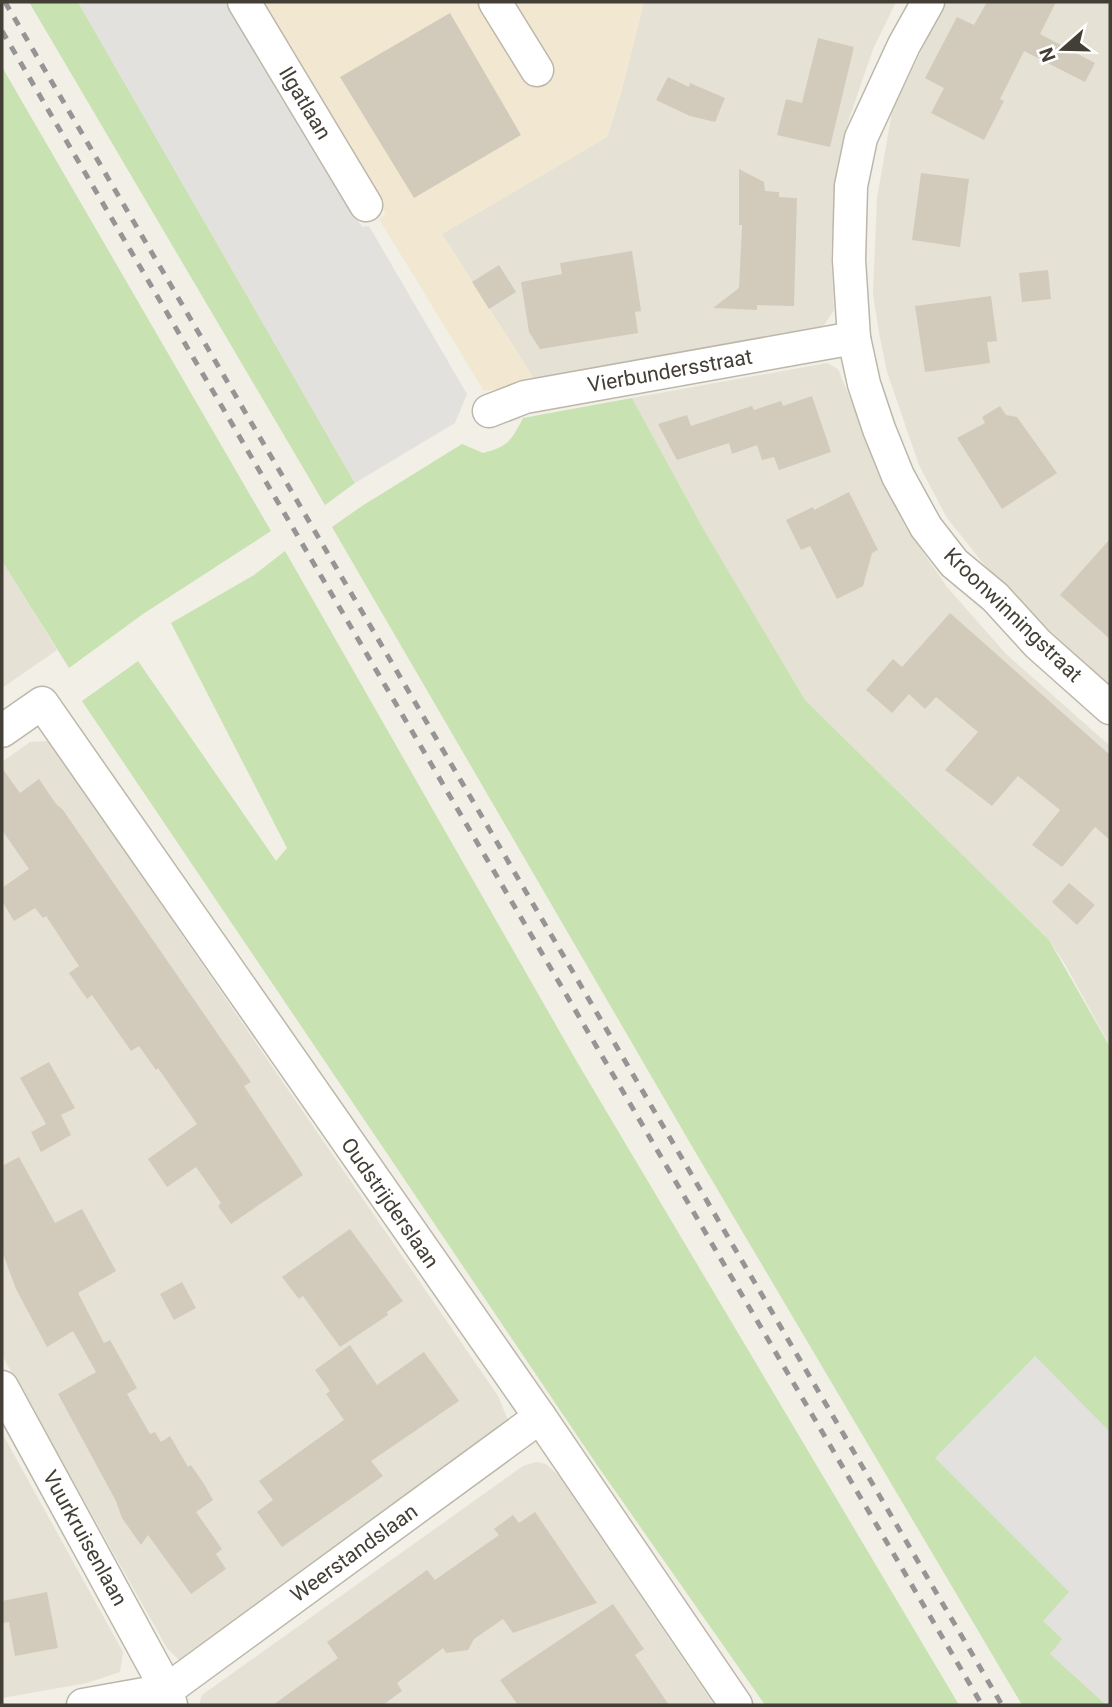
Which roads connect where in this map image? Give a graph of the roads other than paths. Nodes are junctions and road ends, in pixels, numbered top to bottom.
1 (244, 2) edge
2 (495, 2) edge
3 (928, 2) edge
4 (537, 70) dead end
5 (366, 205) dead end
6 (854, 338) junction
7 (489, 411) dead end
8 (1110, 708) edge
9 (2, 731) edge
10 (2, 1387) edge
11 (540, 1417) junction
12 (169, 1698) edge
13 (83, 1705) edge
14 (736, 1705) edge

1 - 5 street, Ilgatlaan
2 - 4 street
3 - 6 street, Kroonwinningstraat
6 - 7 street, Vierbundersstraat
6 - 8 street, Kroonwinningstraat
9 - 11 street, Oudstrijderslaan
10 - 12 street, Vuurkruisenlaan
11 - 12 street, Weerstandslaan
11 - 14 street, Oudstrijderslaan
12 - 13 street

